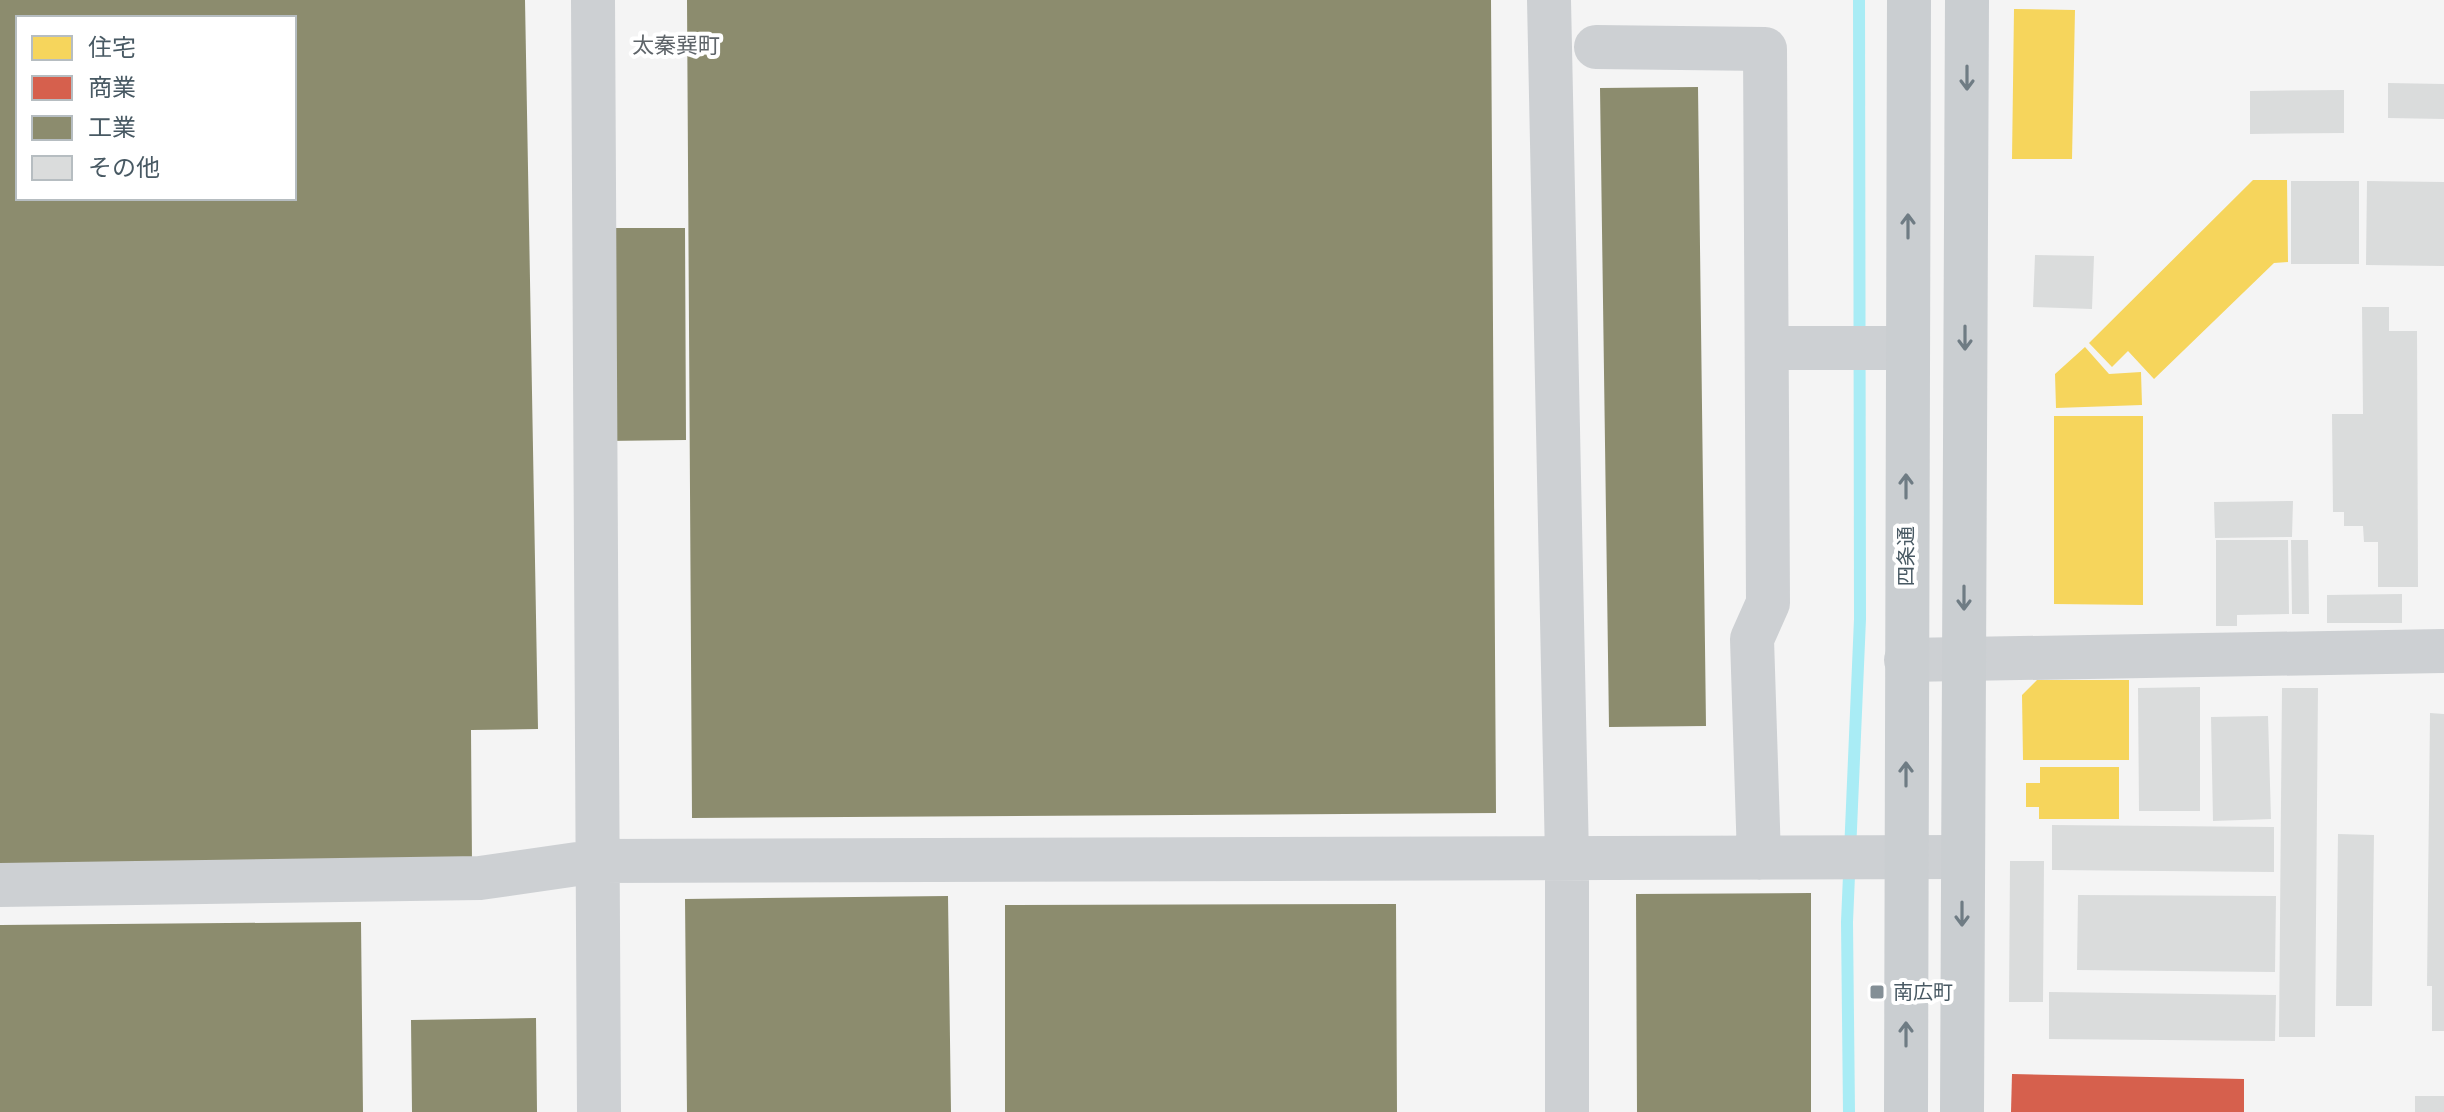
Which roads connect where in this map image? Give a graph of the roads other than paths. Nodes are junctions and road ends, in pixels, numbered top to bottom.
1 (593, 0) edge
2 (1549, 0) edge
3 (1909, 0) edge
4 (1967, 0) edge
5 (1596, 47) dead end
6 (1767, 348) junction
7 (1873, 348) junction
8 (2444, 651) edge
9 (1964, 658) junction
10 (1906, 660) junction
11 (1907, 857) junction
12 (1962, 857) junction
13 (1567, 858) junction
14 (1759, 858) junction
15 (598, 861) junction
16 (0, 885) edge
17 (599, 1112) edge
18 (1567, 1112) edge
19 (1906, 1112) edge
20 (1962, 1112) edge

1 - 15 street
2 - 13 street
7 -> 3 main road, 四条通
4 -> 9 main road
5 - 6 street
6 - 7 street
6 - 14 street
10 -> 7 main road, 四条通
8 - 9 street
9 - 10 street
9 - 12 main road
11 -> 10 main road, 四条通
11 - 12 street
11 - 14 street
19 -> 11 main road, 四条通
12 -> 20 main road
13 - 14 street
13 - 15 street
13 - 18 street
15 - 16 street
15 - 17 street

